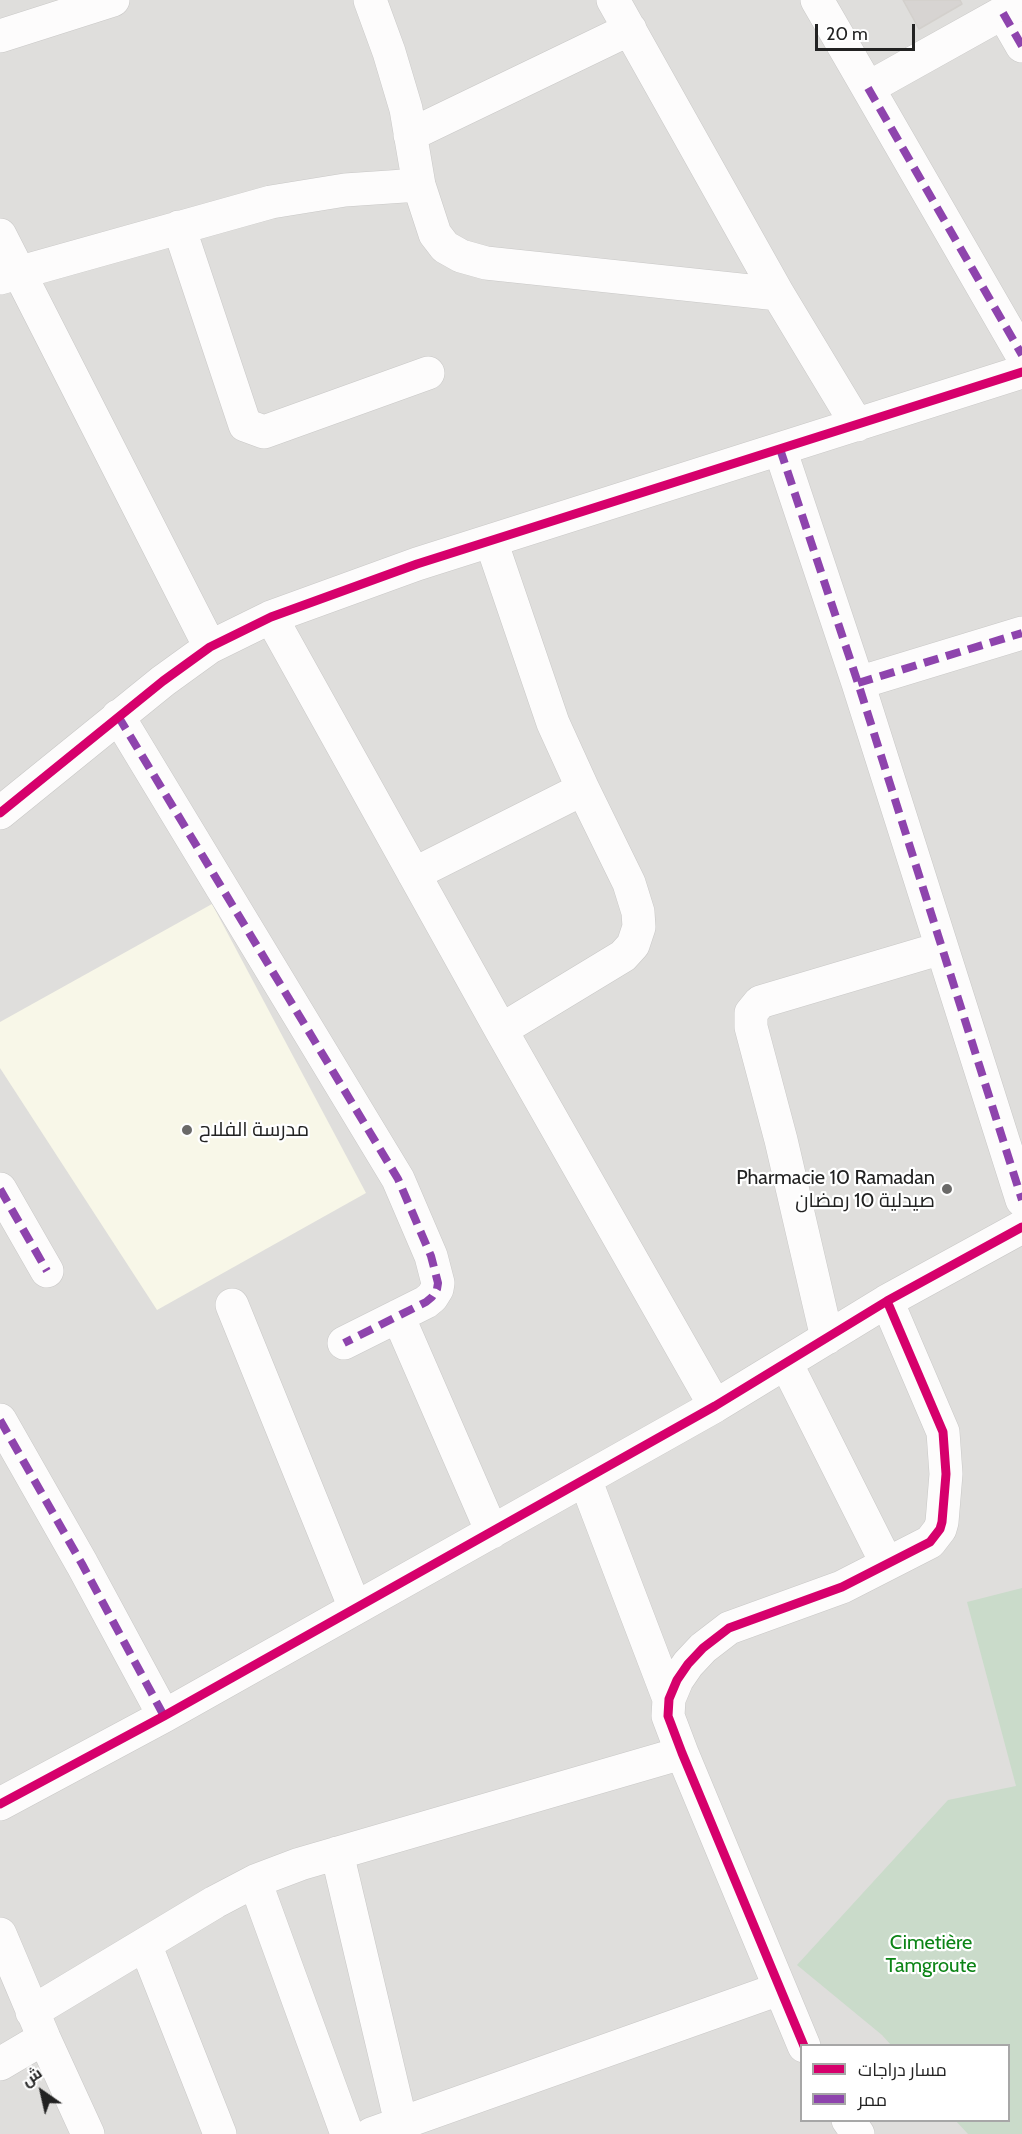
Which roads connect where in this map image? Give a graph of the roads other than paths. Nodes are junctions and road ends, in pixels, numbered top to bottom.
1 (113, 0) edge
2 (370, 0) edge
3 (613, 0) edge
4 (817, 0) edge
5 (1012, 7) edge
6 (630, 29) junction
7 (0, 36) edge
8 (1022, 46) edge
9 (868, 88) junction
10 (410, 135) junction
11 (419, 185) junction
12 (179, 227) junction
13 (0, 235) edge
14 (9, 275) edge
15 (778, 294) junction
16 (1022, 355) edge
17 (1022, 372) edge
18 (428, 373) dead end
19 (857, 425) junction
20 (780, 449) junction
21 (491, 541) junction
22 (271, 617) junction
23 (1022, 633) edge
24 (210, 647) junction
25 (858, 683) junction
26 (118, 716) junction
27 (583, 789) junction
28 (0, 813) edge
29 (414, 874) junction
30 (942, 948) junction
31 (501, 1030) junction
32 (0, 1189) edge
33 (1022, 1200) edge
34 (1022, 1227) edge
35 (47, 1271) dead end
36 (887, 1301) junction
37 (232, 1305) dead end
38 (398, 1316) junction
39 (827, 1338) junction
40 (344, 1343) dead end
41 (786, 1363) junction
42 (715, 1406) junction
43 (0, 1420) edge
44 (585, 1479) junction
45 (492, 1532) junction
46 (887, 1564) junction
47 (355, 1608) junction
48 (669, 1699) junction
49 (164, 1716) junction
50 (682, 1753) junction
51 (0, 1804) edge
52 (337, 1853) junction
53 (255, 1881) junction
54 (0, 1934) edge
55 (145, 1944) junction
56 (779, 1989) junction
57 (38, 2025) junction
58 (803, 2044) edge
59 (0, 2064) edge
60 (849, 2122) edge
61 (402, 2123) junction
62 (88, 2134) edge
63 (220, 2134) edge
64 (347, 2134) edge
65 (371, 2134) edge
66 (858, 2134) edge

1 - 7 street
2 - 10 street
3 - 6 street
4 - 9 street
5 - 8 street
5 - 9 street
6 - 10 street
6 - 15 street
9 - 16 street
10 - 11 street
11 - 12 street
11 - 15 street
12 - 14 street
12 - 18 street
13 - 14 street
14 - 24 street
15 - 19 street
17 - 19 street
19 - 20 street
20 - 21 street
20 - 25 street
21 - 22 street
21 - 27 street
22 - 24 street
22 - 29 street
23 - 25 street
24 - 26 street
25 - 30 street
26 - 28 street
26 - 38 street
27 - 29 street
27 - 31 street
29 - 31 street
30 - 33 street
30 - 39 street
31 - 42 street
32 - 35 street
34 - 36 street
36 - 39 street
36 - 46 street
37 - 47 street
38 - 40 street
38 - 45 street
39 - 41 street
41 - 42 street
41 - 46 street
42 - 44 street
43 - 49 street
44 - 45 street
44 - 48 street
45 - 47 street
46 - 48 street
47 - 49 street
48 - 50 street
49 - 51 street
50 - 52 street
50 - 56 street
52 - 53 street
52 - 61 street
53 - 55 street
53 - 64 street
54 - 57 street
55 - 57 street
55 - 63 street
56 - 58 street
56 - 61 street
57 - 59 street
57 - 62 street
60 - 66 street
61 - 65 street

